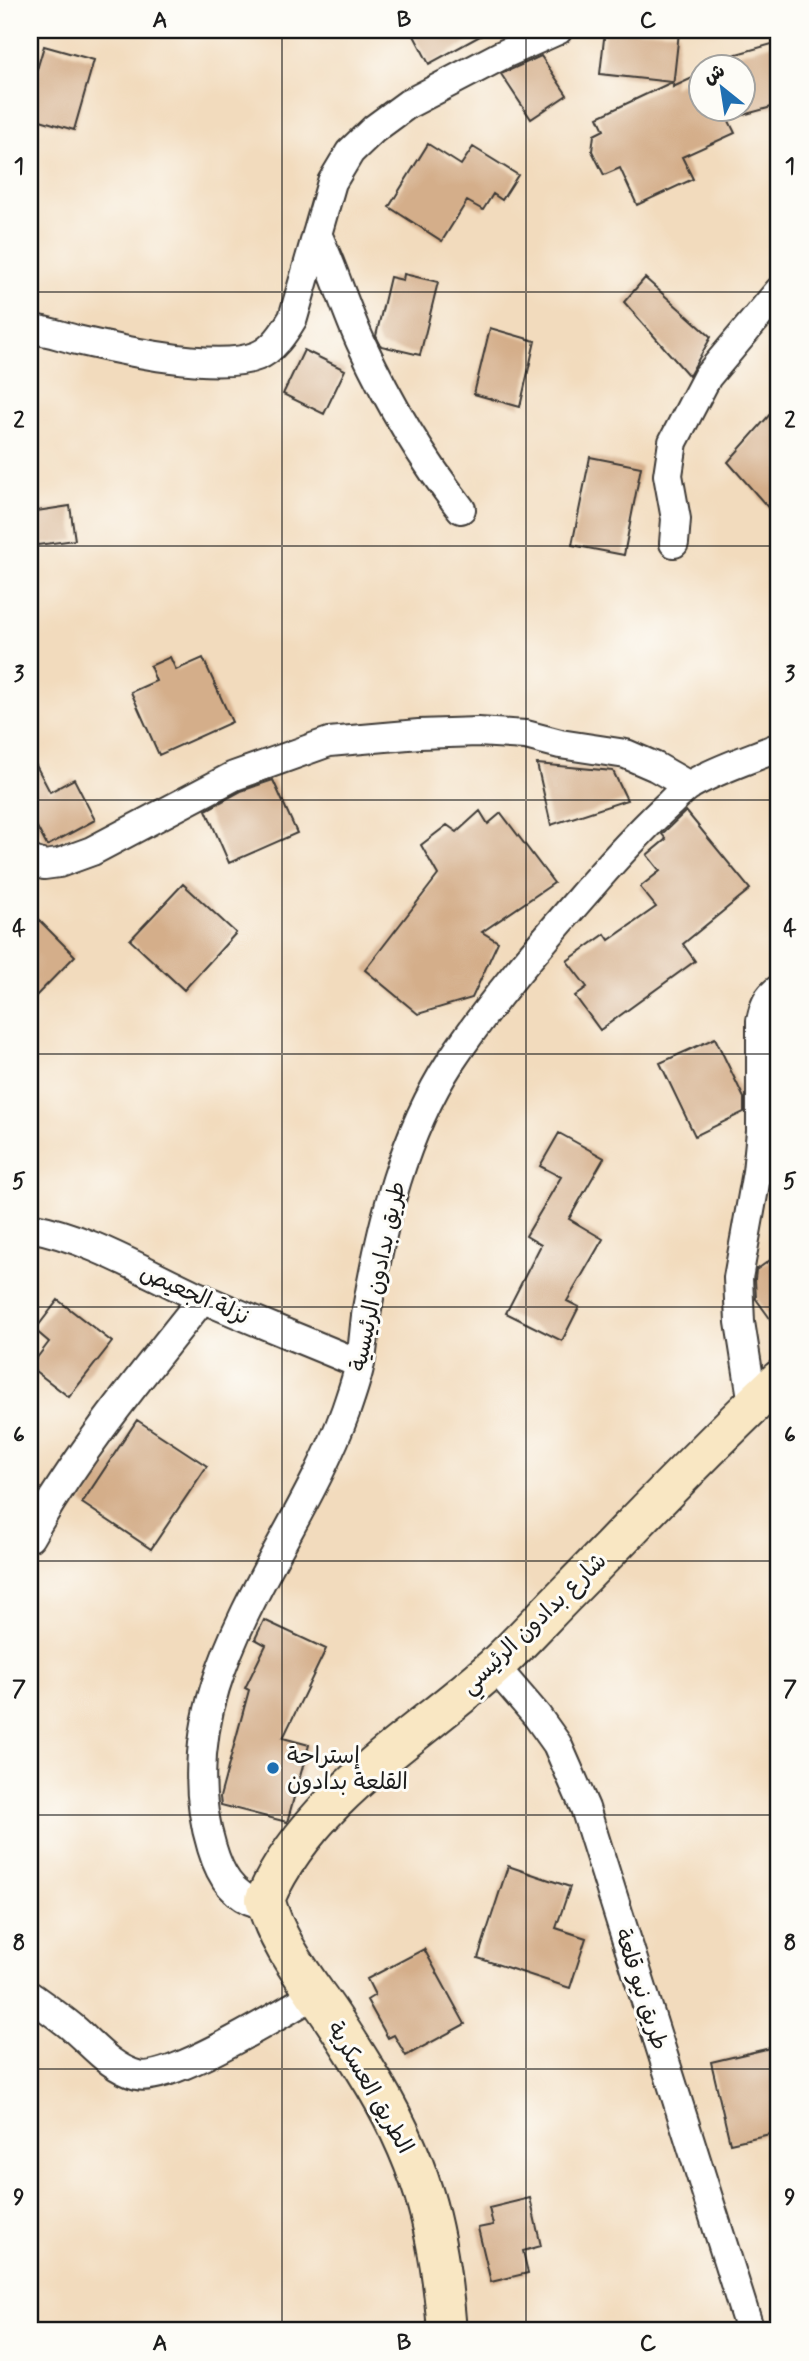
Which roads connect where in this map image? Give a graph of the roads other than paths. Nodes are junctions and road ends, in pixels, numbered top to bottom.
1 (558, 30) edge
2 (317, 234) junction
3 (779, 291) edge
4 (30, 329) edge
5 (461, 509) dead end
6 (674, 543) dead end
7 (779, 747) edge
8 (689, 786) junction
9 (30, 860) edge
10 (779, 989) edge
11 (30, 1227) edge
12 (203, 1298) junction
13 (360, 1364) junction
14 (766, 1392) edge
15 (30, 1537) edge
16 (494, 1666) junction
17 (265, 1899) junction
18 (316, 1994) junction
19 (30, 1996) edge
20 (447, 2331) edge
21 (750, 2331) edge

1 - 2 street
2 - 4 street
2 - 5 street
3 - 6 street
7 - 8 street, طريق بدادون الرئيسية
8 - 9 street
8 - 13 street, طريق بدادون الرئيسية
10 - 14 street
11 - 12 street, نزلة الجعيص
12 - 13 street, نزلة الجعيص
12 - 15 street
13 - 17 street, طريق بدادون الرئيسية
14 - 16 main road, شارع بدادون الرئيسي
16 - 17 main road, شارع بدادون الرئيسي
16 - 21 street, طريق نيو قلعة
17 - 18 main road, الطريق العسكرية
18 - 19 street
18 - 20 main road, الطريق العسكرية

